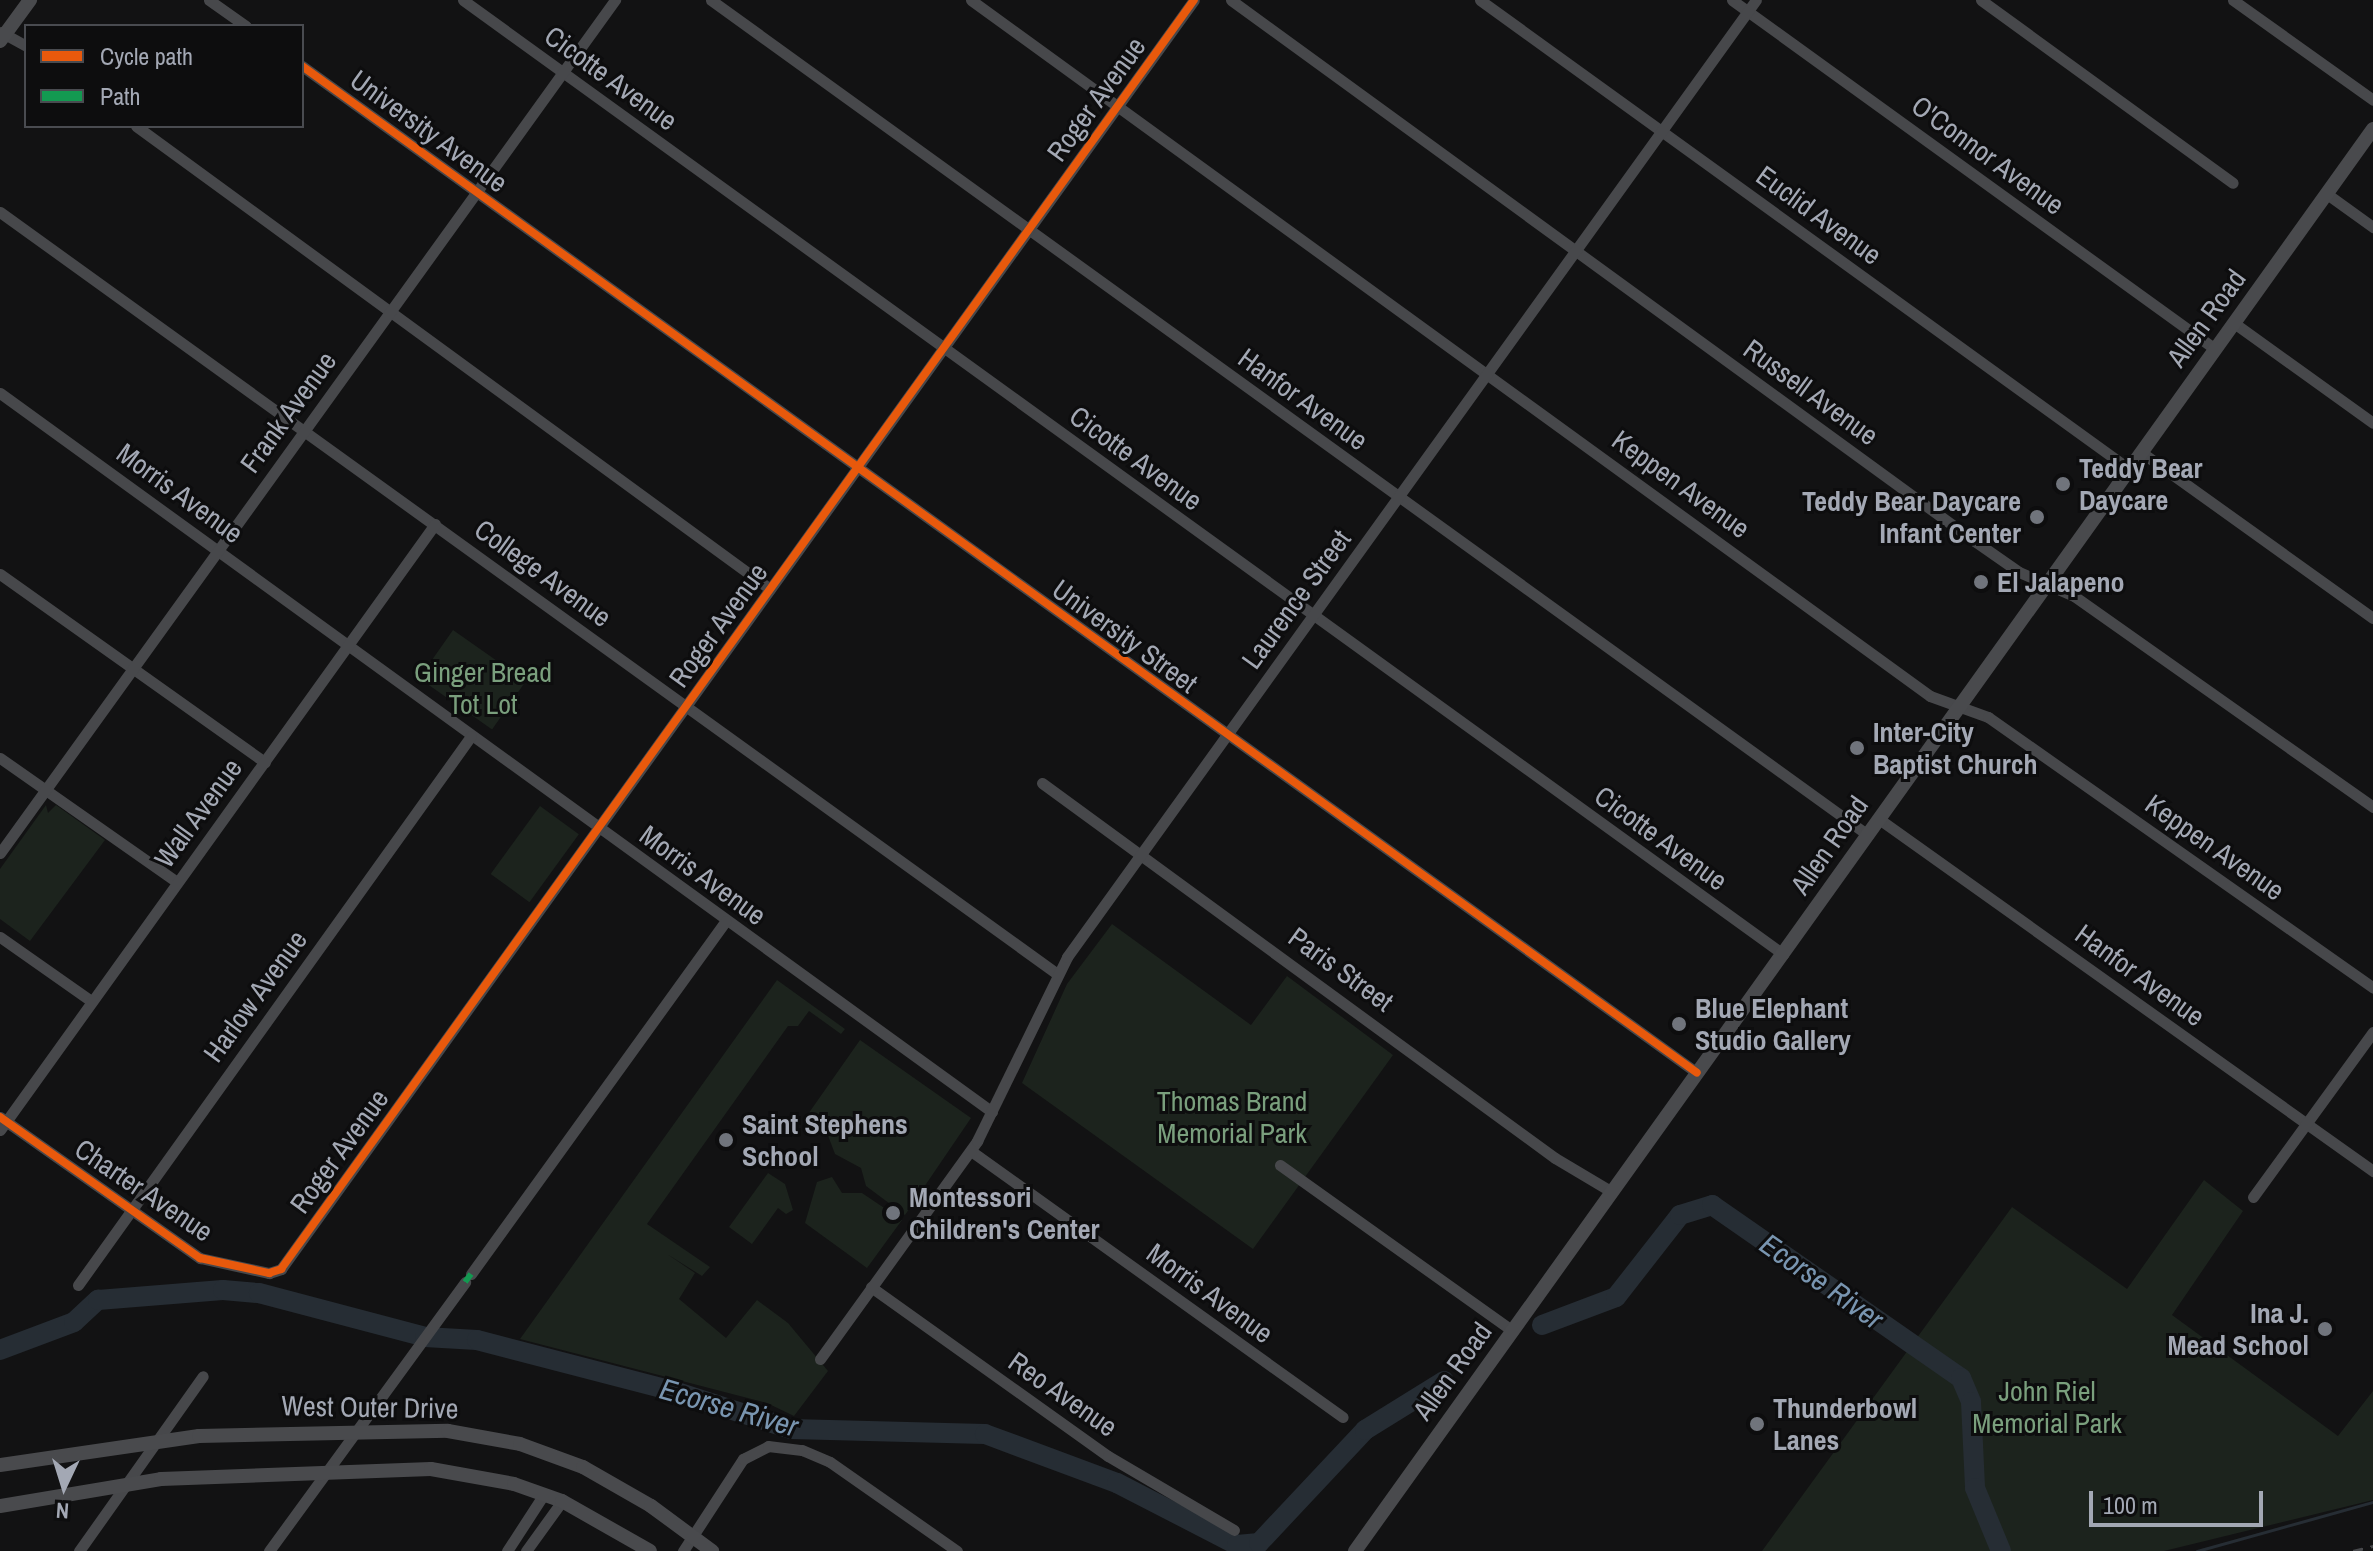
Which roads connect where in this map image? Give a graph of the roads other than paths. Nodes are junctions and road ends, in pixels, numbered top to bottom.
1 (30, 0) edge
2 (209, 0) edge
3 (463, 0) edge
4 (615, 0) edge
5 (711, 0) edge
6 (971, 0) edge
7 (1194, 0) edge
8 (1231, 0) edge
9 (1480, 0) edge
10 (1732, 0) edge
11 (1756, 0) edge
12 (1981, 0) edge
13 (2233, 0) edge
14 (1748, 11) junction
15 (243, 24) edge
16 (2, 36) edge
17 (24, 45) edge
18 (304, 67) edge
19 (562, 72) junction
20 (2373, 100) edge
21 (1118, 106) junction
22 (139, 128) edge
23 (2373, 129) edge
24 (1662, 131) junction
25 (2233, 183) dead end
26 (476, 191) junction
27 (2327, 194) junction
28 (0, 212) edge
29 (2373, 227) edge
30 (531, 231) joint
31 (1029, 231) junction
32 (1576, 250) junction
33 (391, 311) junction
34 (2234, 323) junction
35 (944, 347) junction
36 (2215, 349) junction
37 (1488, 373) junction
38 (0, 393) edge
39 (2373, 423) edge
40 (305, 430) junction
41 (2141, 452) junction
42 (2129, 469) junction
43 (856, 470) junction
44 (1400, 496) junction
45 (435, 524) junction
46 (218, 550) junction
47 (0, 574) edge
48 (2047, 585) junction
49 (770, 589) junction
50 (1314, 615) junction
51 (2373, 618) edge
52 (348, 644) junction
53 (132, 669) junction
54 (687, 706) junction
55 (1960, 707) junction
56 (471, 736) junction
57 (1227, 736) junction
58 (0, 758) edge
59 (265, 762) junction
60 (1042, 783) dead end
61 (45, 792) junction
62 (2373, 807) edge
63 (1879, 819) junction
64 (600, 827) junction
65 (1868, 835) junction
66 (0, 853) edge
67 (1143, 854) junction
68 (177, 882) junction
69 (726, 921) junction
70 (0, 937) edge
71 (1783, 954) junction
72 (1056, 973) junction
73 (2373, 988) edge
74 (91, 1001) junction
75 (2373, 1032) edge
76 (1697, 1073) junction
77 (992, 1112) junction
78 (2, 1123) edge
79 (2306, 1124) junction
80 (971, 1151) junction
81 (1280, 1165) dead end
82 (2373, 1171) edge
83 (1612, 1192) junction
84 (2253, 1197) dead end
85 (131, 1209) junction
86 (274, 1273) joint
87 (78, 1285) dead end
88 (871, 1287) junction
89 (1513, 1331) junction
90 (820, 1359) dead end
91 (203, 1376) dead end
92 (1343, 1417) dead end
93 (356, 1430) junction
94 (158, 1441) junction
95 (0, 1465) edge
96 (327, 1470) junction
97 (129, 1482) junction
98 (544, 1494) junction
99 (562, 1501) junction
100 (0, 1506) edge
101 (1234, 1530) dead end
102 (692, 1537) junction
103 (79, 1551) edge
104 (269, 1551) edge
105 (507, 1551) edge
106 (526, 1551) edge
107 (650, 1551) edge
108 (683, 1551) edge
109 (712, 1551) edge
110 (957, 1551) edge
111 (1355, 1551) edge

1 - 16 main road
2 - 15 street
3 - 19 street, Cicotte Avenue
4 - 19 street, Frank Avenue
5 - 31 street, Hanfor Avenue
6 - 21 street, Keppen Avenue
7 - 21 street, Roger Avenue
8 - 32 street, Russell Avenue
9 - 24 street, Euclid Avenue
10 - 14 street, O'Connor Avenue
11 - 14 street, Laurence Street
12 - 25 street
13 - 20 street
14 - 24 street, Laurence Street
14 - 36 street, O'Connor Avenue
16 - 17 street
18 - 26 street, University Avenue
19 - 26 street, Frank Avenue
19 - 35 street, Cicotte Avenue
21 - 31 street, Roger Avenue
21 - 37 street, Keppen Avenue
22 - 33 street
23 - 27 main road, Allen Road
24 - 32 street, Laurence Street
24 - 42 street, Euclid Avenue
26 - 30 street, University Avenue
26 - 33 street, Frank Avenue
27 - 29 street
27 - 34 main road, Allen Road
28 - 40 street, College Avenue
30 - 43 street, University Street
31 - 35 street, Roger Avenue
31 - 44 street, Hanfor Avenue
32 - 37 street, Laurence Street
32 - 48 street, Russell Avenue
33 - 40 street, Frank Avenue
33 - 49 street
34 - 36 main road, Allen Road
34 - 39 street
35 - 43 street, Roger Avenue
35 - 50 street, Cicotte Avenue
36 - 41 main road, Allen Road
37 - 44 street, Laurence Street
37 - 55 street, Keppen Avenue
38 - 46 street, Morris Avenue
40 - 45 street, College Avenue
40 - 46 street, Frank Avenue
41 - 42 main road, Allen Road
41 - 51 street
42 - 48 main road, Allen Road
43 - 49 street, Roger Avenue
43 - 57 street, University Street
44 - 50 street, Laurence Street
44 - 65 street, Hanfor Avenue
45 - 52 street, Wall Avenue
45 - 54 street, College Avenue
46 - 52 street, Morris Avenue
46 - 53 street, Frank Avenue
47 - 53 street
48 - 55 main road, Allen Road
48 - 62 street, Russell Avenue
49 - 54 street, Roger Avenue
50 - 57 street, Laurence Street
50 - 71 street, Cicotte Avenue
52 - 56 street, Morris Avenue
52 - 59 street, Wall Avenue
53 - 59 street
53 - 61 street, Frank Avenue
54 - 64 street, Roger Avenue
54 - 72 street, College Avenue
55 - 63 main road, Allen Road
55 - 73 street, Keppen Avenue
56 - 64 street, Morris Avenue
56 - 85 street, Harlow Avenue
57 - 67 street, Laurence Street
57 - 76 street, University Street
58 - 61 street
59 - 68 street, Wall Avenue
60 - 67 street, Paris Street
61 - 66 street, Frank Avenue
61 - 68 street
63 - 65 main road, Allen Road
63 - 79 street, Hanfor Avenue
64 - 69 street, Morris Avenue
64 - 86 street, Roger Avenue
65 - 71 main road, Allen Road
67 - 72 street, Laurence Street
67 - 83 street, Paris Street
68 - 74 street, Wall Avenue
69 - 77 street, Morris Avenue
69 - 93 street
70 - 74 street
71 - 76 main road, Allen Road
72 - 77 street, Laurence Street
74 - 78 street, Wall Avenue
75 - 79 street
76 - 83 main road, Allen Road
77 - 80 street, Laurence Street
78 - 85 street, Charter Avenue
79 - 82 street, Hanfor Avenue
79 - 84 street
80 - 88 street, Laurence Street
80 - 92 street, Morris Avenue
81 - 89 street
83 - 89 main road, Allen Road
85 - 86 street, Charter Avenue
85 - 87 street, Harlow Avenue
88 - 90 street, Laurence Street
88 - 101 street, Reo Avenue
89 - 111 main road, Allen Road
91 - 94 street
93 - 94 main road, West Outer Drive
93 - 96 street
93 - 102 main road, West Outer Drive
94 - 95 main road, West Outer Drive
94 - 97 street
96 - 97 main road
96 - 98 main road
96 - 104 street
97 - 100 main road
97 - 103 street
98 - 99 main road
98 - 105 street
99 - 106 street
99 - 107 main road
102 - 108 street
102 - 109 main road, West Outer Drive
102 - 110 street

